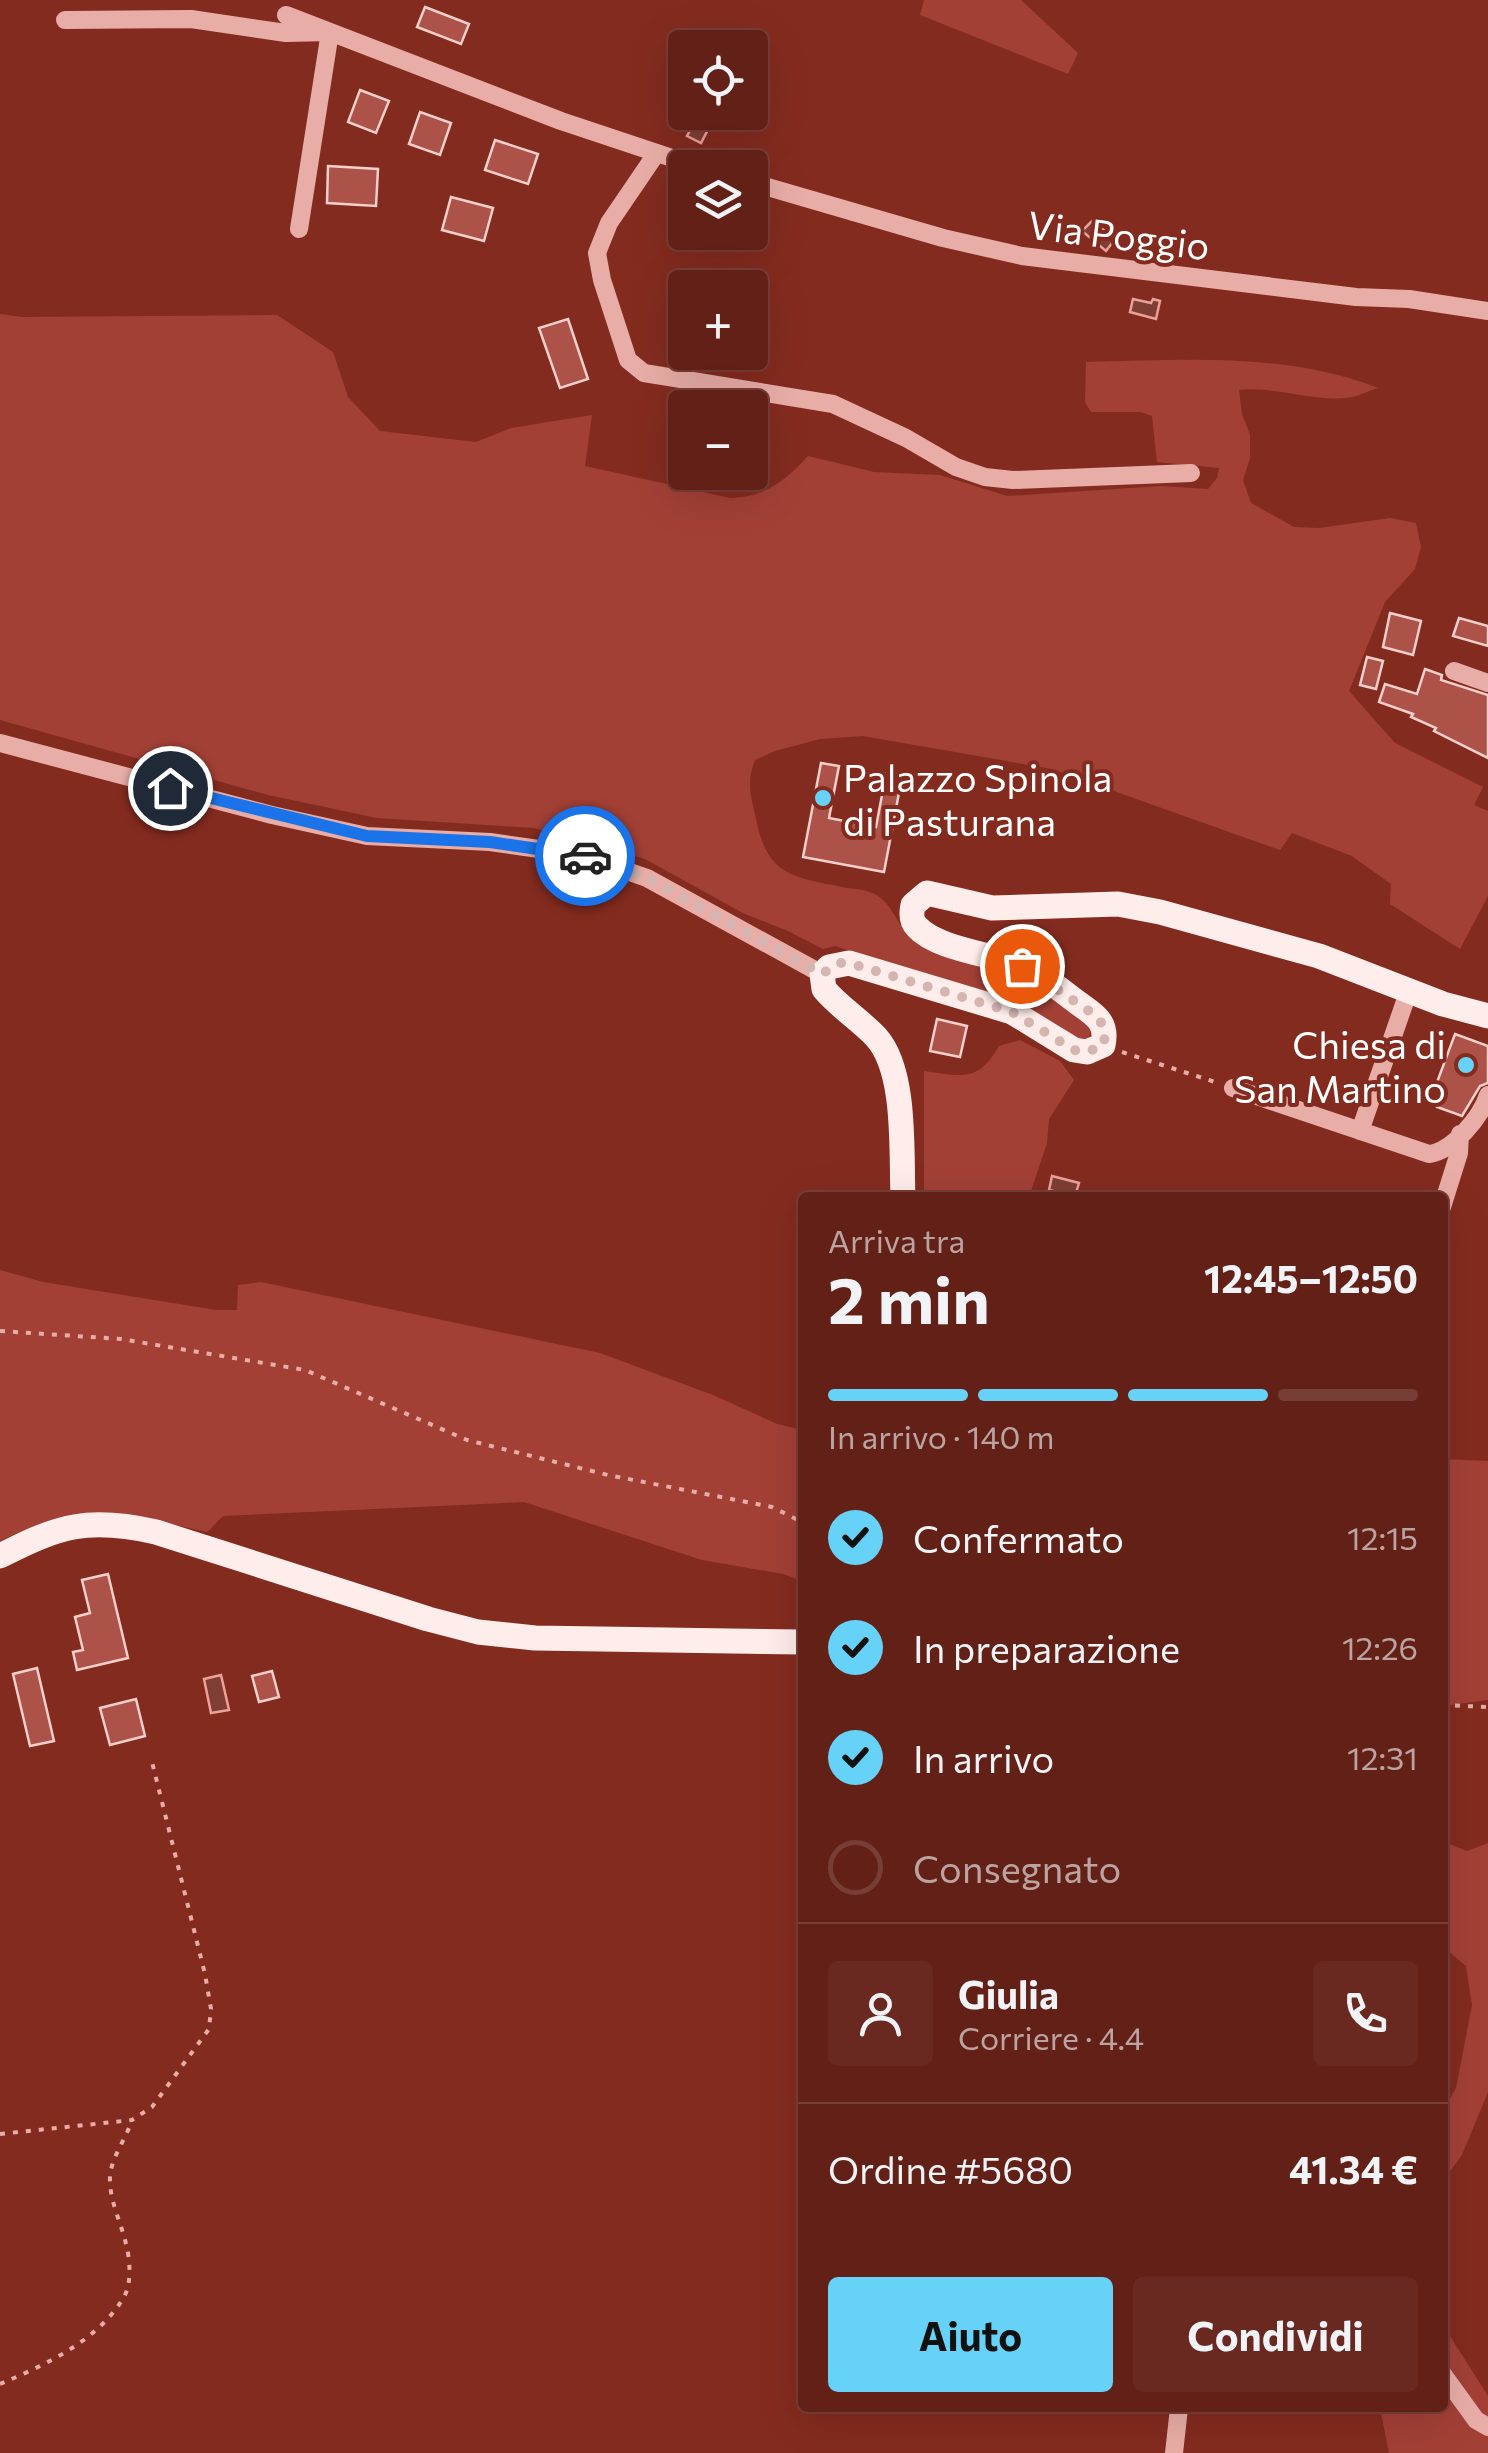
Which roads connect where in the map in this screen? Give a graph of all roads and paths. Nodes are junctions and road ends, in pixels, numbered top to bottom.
1 (286, 15) dead end
2 (65, 20) dead end
3 (330, 32) junction
4 (656, 154) junction
5 (668, 158) edge
6 (768, 187) edge
7 (299, 230) dead end
8 (1488, 311) edge
9 (1191, 474) dead end
10 (1454, 671) dead end
11 (1488, 683) edge
12 (0, 743) edge
13 (822, 974) junction
14 (1409, 990) junction
15 (1488, 1016) edge
16 (1104, 1045) junction
17 (1233, 1088) joint
18 (1488, 1095) edge
19 (1360, 1130) junction
20 (1460, 1134) junction
21 (903, 1192) edge
22 (1447, 1192) edge
23 (0, 1332) edge
24 (798, 1520) edge
25 (0, 1556) edge
26 (798, 1642) edge
27 (1448, 1705) edge
28 (1488, 1707) edge
29 (152, 1762) dead end
30 (132, 2120) junction
31 (0, 2134) edge
32 (1448, 2382) edge
33 (0, 2384) edge
34 (1179, 2412) edge
35 (1488, 2427) edge
36 (1174, 2453) edge

1 - 3 street
2 - 3 street
3 - 4 street
3 - 7 street
4 - 5 street
4 - 9 street
6 - 8 street, Via Poggio
10 - 11 street
12 - 13 street
13 - 16 main road
13 - 21 main road
14 - 15 main road
14 - 16 main road
14 - 19 street
16 - 17 path
17 - 19 street
18 - 20 street
19 - 20 street
20 - 22 street
23 - 24 path
25 - 26 main road
27 - 28 path
29 - 30 path
30 - 31 path
30 - 33 path
32 - 35 street
34 - 36 street

